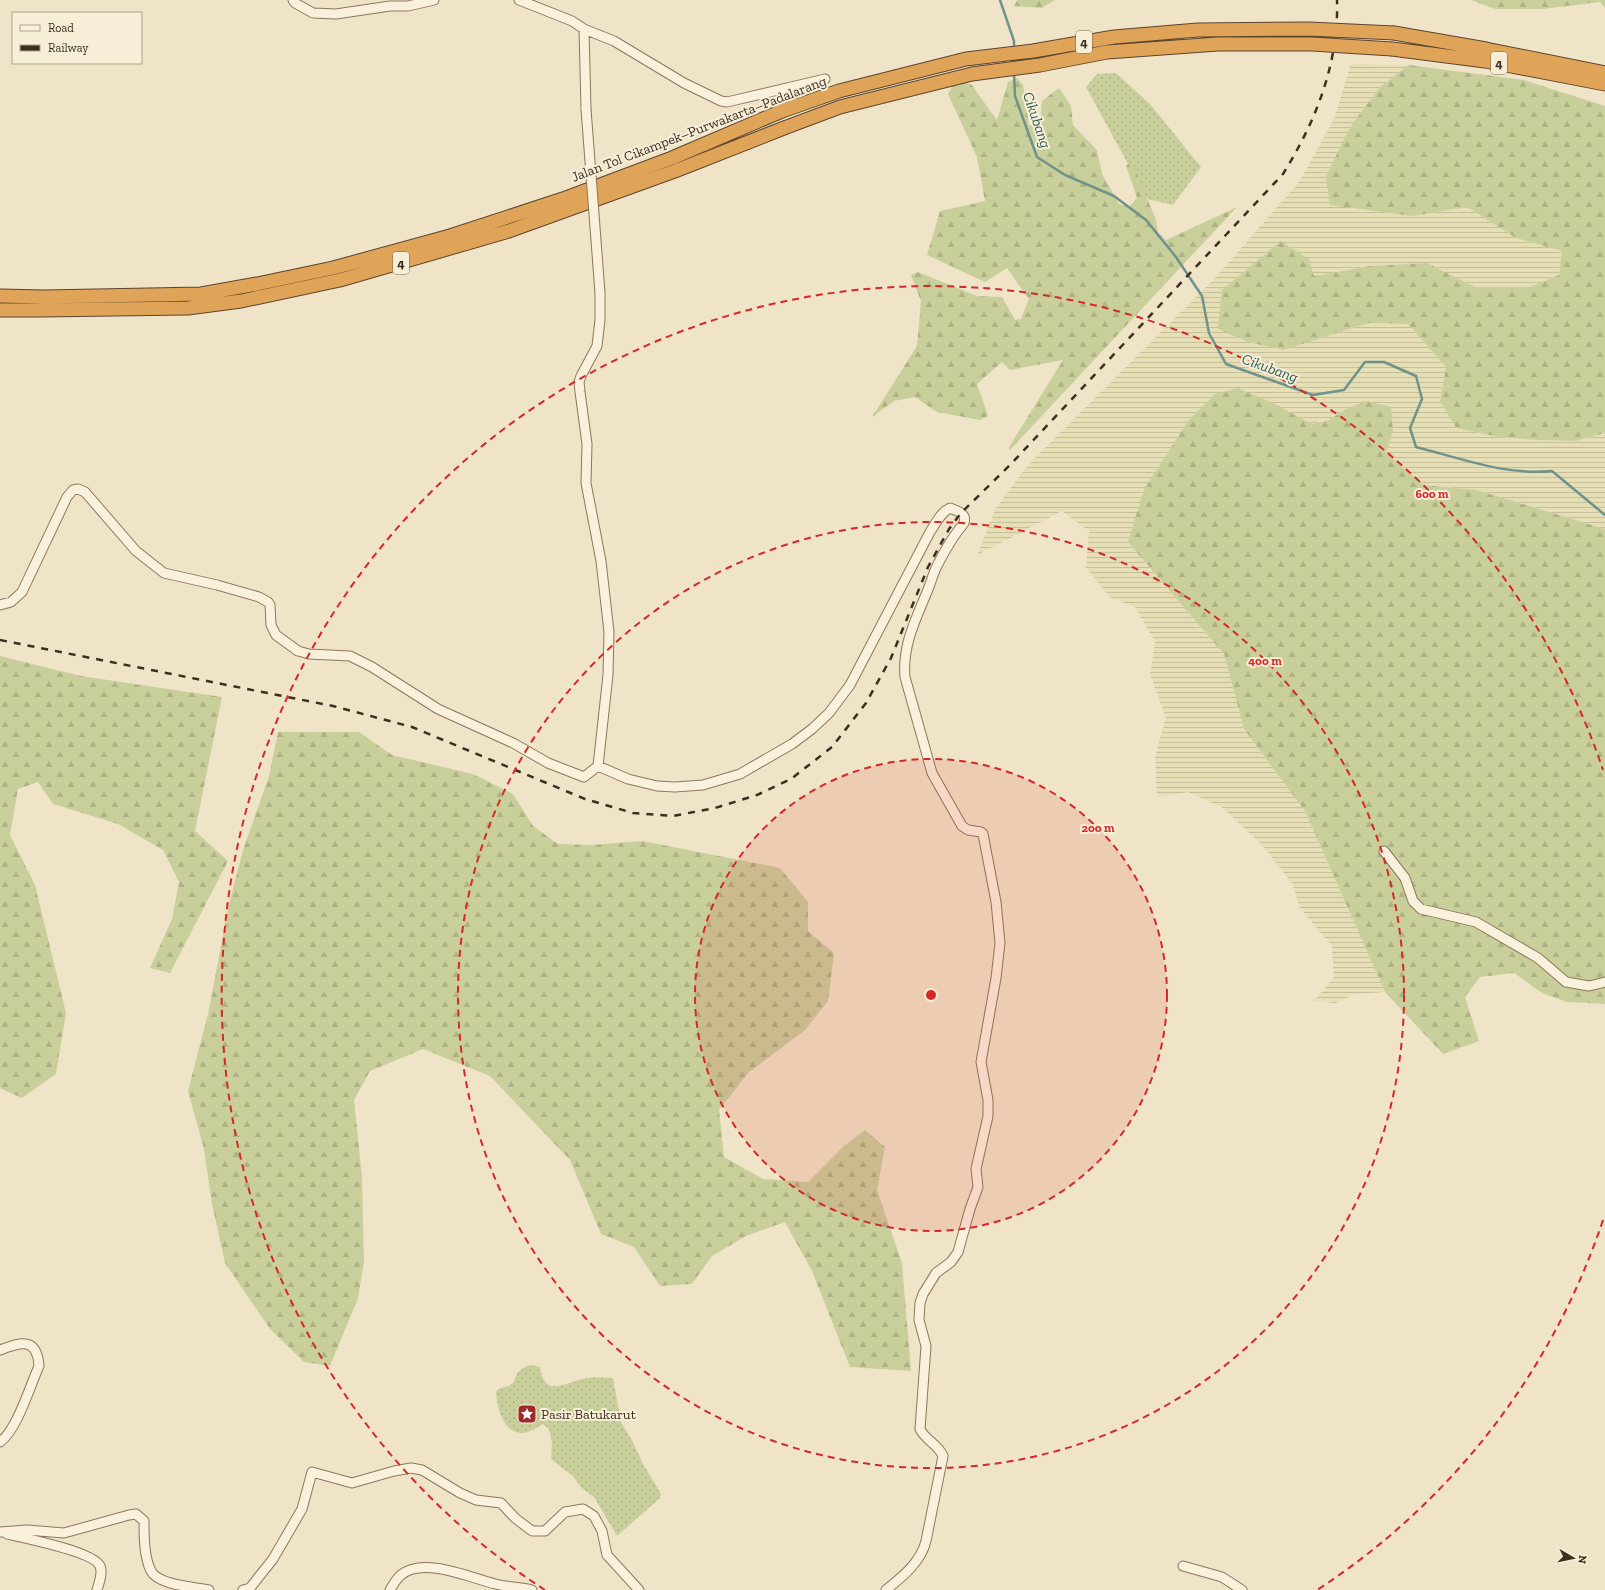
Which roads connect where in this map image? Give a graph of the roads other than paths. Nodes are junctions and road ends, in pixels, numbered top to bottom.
1 (293, 0) edge
2 (434, 0) edge
3 (519, 0) edge
4 (584, 29) junction
5 (1605, 73) edge
6 (825, 79) dead end
7 (1605, 84) edge
8 (0, 296) edge
9 (0, 310) edge
10 (0, 605) edge
11 (598, 766) junction
12 (1384, 851) dead end
13 (1605, 982) edge
14 (0, 1350) edge
15 (0, 1442) edge
16 (0, 1532) edge
17 (1183, 1566) dead end
18 (97, 1590) edge
19 (209, 1590) edge
20 (243, 1590) edge
21 (390, 1590) edge
22 (532, 1590) edge
23 (639, 1590) edge
24 (886, 1590) edge
25 (1242, 1590) edge

1 - 2 street
3 - 4 street
4 - 6 street
4 - 11 street, bridge
5 - 8 highway, Jalan Tol Cikampek–Purwakarta–Padalarang / 4, bridge
7 - 9 highway, Jalan Tol Cikampek–Purwakarta–Padalarang / 4, bridge
10 - 11 street
11 - 24 street
12 - 13 street
14 - 15 street
16 - 18 street
16 - 19 street
17 - 25 street
20 - 23 street
21 - 22 street

